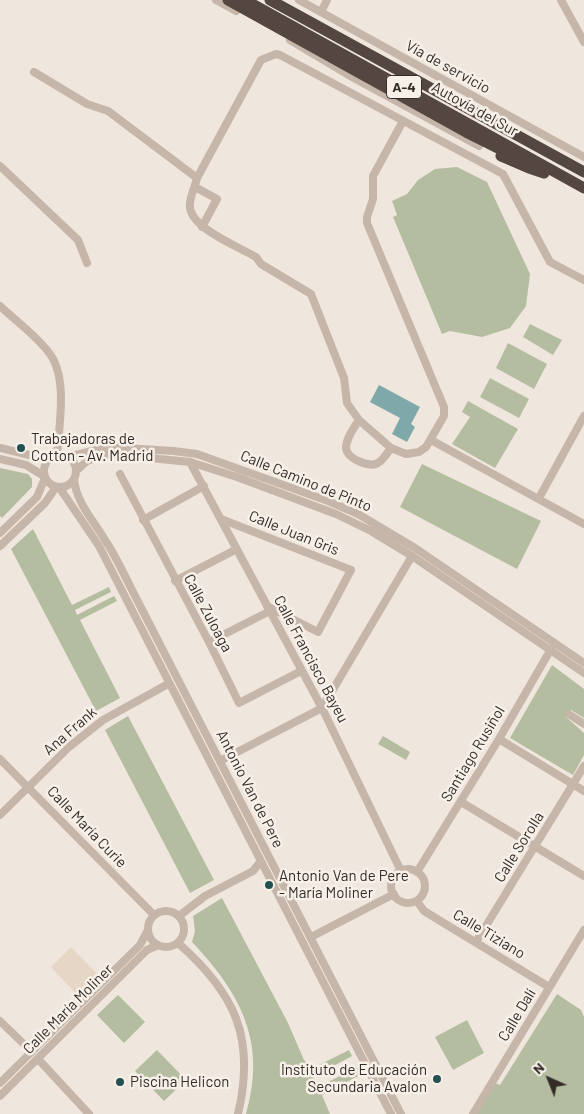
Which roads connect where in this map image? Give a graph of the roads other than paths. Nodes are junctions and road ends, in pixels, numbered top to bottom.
1 (216, 0) edge
2 (228, 0) edge
3 (245, 0) edge
4 (270, 0) edge
5 (299, 0) edge
6 (327, 0) edge
7 (561, 0) edge
8 (321, 12) junction
9 (584, 42) edge
10 (34, 72) dead end
11 (403, 121) junction
12 (479, 146) joint
13 (584, 157) edge
14 (0, 166) edge
15 (584, 172) edge
16 (544, 173) junction
17 (562, 174) junction
18 (197, 178) junction
19 (195, 187) junction
20 (584, 188) edge
21 (202, 227) junction
22 (87, 263) dead end
23 (584, 280) edge
24 (1, 309) edge
25 (584, 416) edge
26 (360, 420) junction
27 (431, 440) junction
28 (0, 448) edge
29 (391, 448) junction
30 (55, 456) junction
31 (68, 457) junction
32 (0, 459) edge
33 (190, 462) junction
34 (120, 474) dead end
35 (75, 475) junction
36 (45, 477) junction
37 (204, 486) junction
38 (58, 487) junction
39 (539, 498) junction
40 (221, 519) junction
41 (143, 520) junction
42 (584, 524) edge
43 (0, 533) edge
44 (0, 546) edge
45 (237, 549) junction
46 (412, 556) junction
47 (175, 581) junction
48 (269, 609) junction
49 (209, 642) junction
50 (551, 650) junction
51 (584, 663) edge
52 (301, 671) junction
53 (584, 673) edge
54 (168, 684) junction
55 (322, 708) junction
56 (570, 715) dead end
57 (584, 724) edge
58 (499, 739) junction
59 (0, 759) edge
60 (220, 761) junction
61 (584, 766) edge
62 (573, 784) junction
63 (28, 788) junction
64 (584, 791) edge
65 (461, 802) junction
66 (0, 815) edge
67 (536, 846) junction
68 (260, 862) junction
69 (253, 871) junction
70 (401, 871) junction
71 (266, 872) junction
72 (417, 872) junction
73 (584, 876) edge
74 (394, 894) junction
75 (417, 900) junction
76 (154, 915) junction
77 (179, 916) junction
78 (148, 930) junction
79 (584, 930) edge
80 (311, 937) junction
81 (178, 942) junction
82 (476, 942) junction
83 (158, 945) junction
84 (549, 987) junction
85 (0, 1021) edge
86 (32, 1052) junction
87 (38, 1059) junction
88 (0, 1082) edge
89 (0, 1096) edge
90 (89, 1114) edge
91 (238, 1114) edge
92 (391, 1114) edge
93 (401, 1114) edge
94 (473, 1114) edge

1 - 12 street
2 - 16 highway
3 - 17 highway, Autovía del Sur / A-4
4 - 15 highway, Autovía del Sur / A-4
5 - 8 street, Vía de servicio
6 - 8 street
7 - 9 street
8 - 13 street, Vía de servicio
10 - 18 street
11 - 18 street
11 - 23 street
11 - 27 street
12 - 16 highway
14 - 22 street
16 - 17 highway
17 - 20 highway, Autovía del Sur / A-4
18 - 19 street
19 - 21 street
19 - 21 street
21 - 26 street
24 - 30 street
25 - 39 street
26 - 29 street
26 - 29 street
27 - 29 street
27 - 39 street
28 - 30 street
30 - 31 street
30 - 36 street
31 - 35 street
31 - 51 street, Calle Camino de Pinto
32 - 36 street
33 - 35 street, Calle Camino de Pinto
33 - 37 street, Calle Francisco Bayeu
33 - 46 street, Calle Camino de Pinto
34 - 41 street, Calle Zuloaga
35 - 38 street
35 - 60 street, Antonio Van de Pere
36 - 38 street
36 - 43 street
37 - 40 street, Calle Francisco Bayeu
37 - 41 street
38 - 44 street
38 - 54 street, Antonio Van de Pere
39 - 42 street
40 - 45 street, Calle Francisco Bayeu
40 - 48 street, Calle Juan Gris
41 - 47 street, Calle Zuloaga
45 - 47 street
45 - 48 street, Calle Francisco Bayeu
46 - 50 street, Calle Camino de Pinto
46 - 55 street
47 - 49 street, Calle Zuloaga
48 - 49 street
48 - 52 street, Calle Francisco Bayeu
49 - 52 street, Calle Zuloaga
50 - 53 street, Calle Camino de Pinto
50 - 58 street, Santiago Rusiñol
52 - 55 street, Calle Francisco Bayeu
54 - 63 street, Ana Frank
54 - 68 street, Antonio Van de Pere
55 - 60 street
55 - 70 street, Calle Francisco Bayeu
56 - 57 street
58 - 62 street
58 - 65 street, Santiago Rusiñol
59 - 63 street, Calle María Curie
60 - 80 street, Antonio Van de Pere
61 - 62 street, Calle Sorolla
62 - 64 street
62 - 67 street, Calle Sorolla
63 - 66 street, Ana Frank
63 - 76 street, Calle María Curie
65 - 67 street
65 - 72 street, Santiago Rusiñol
67 - 73 street
67 - 82 street, Calle Sorolla
68 - 69 street
68 - 71 street, Antonio Van de Pere
69 - 71 street
69 - 77 street
70 - 72 street
70 - 74 street
71 - 92 street, Antonio Van de Pere
72 - 75 street
74 - 75 street
74 - 80 street
75 - 82 street, Calle Tiziano
76 - 77 street
76 - 78 street
77 - 81 street
78 - 83 street
78 - 86 street, Calle María Moliner
79 - 84 street, Calle Dalí
80 - 93 street, Antonio Van de Pere
81 - 83 street
81 - 91 street
82 - 84 street, Calle Tiziano
83 - 87 street, Calle María Moliner
84 - 94 street, Calle Dalí
85 - 86 street
86 - 88 street, Calle María Moliner
87 - 89 street, Calle María Moliner
87 - 90 street

